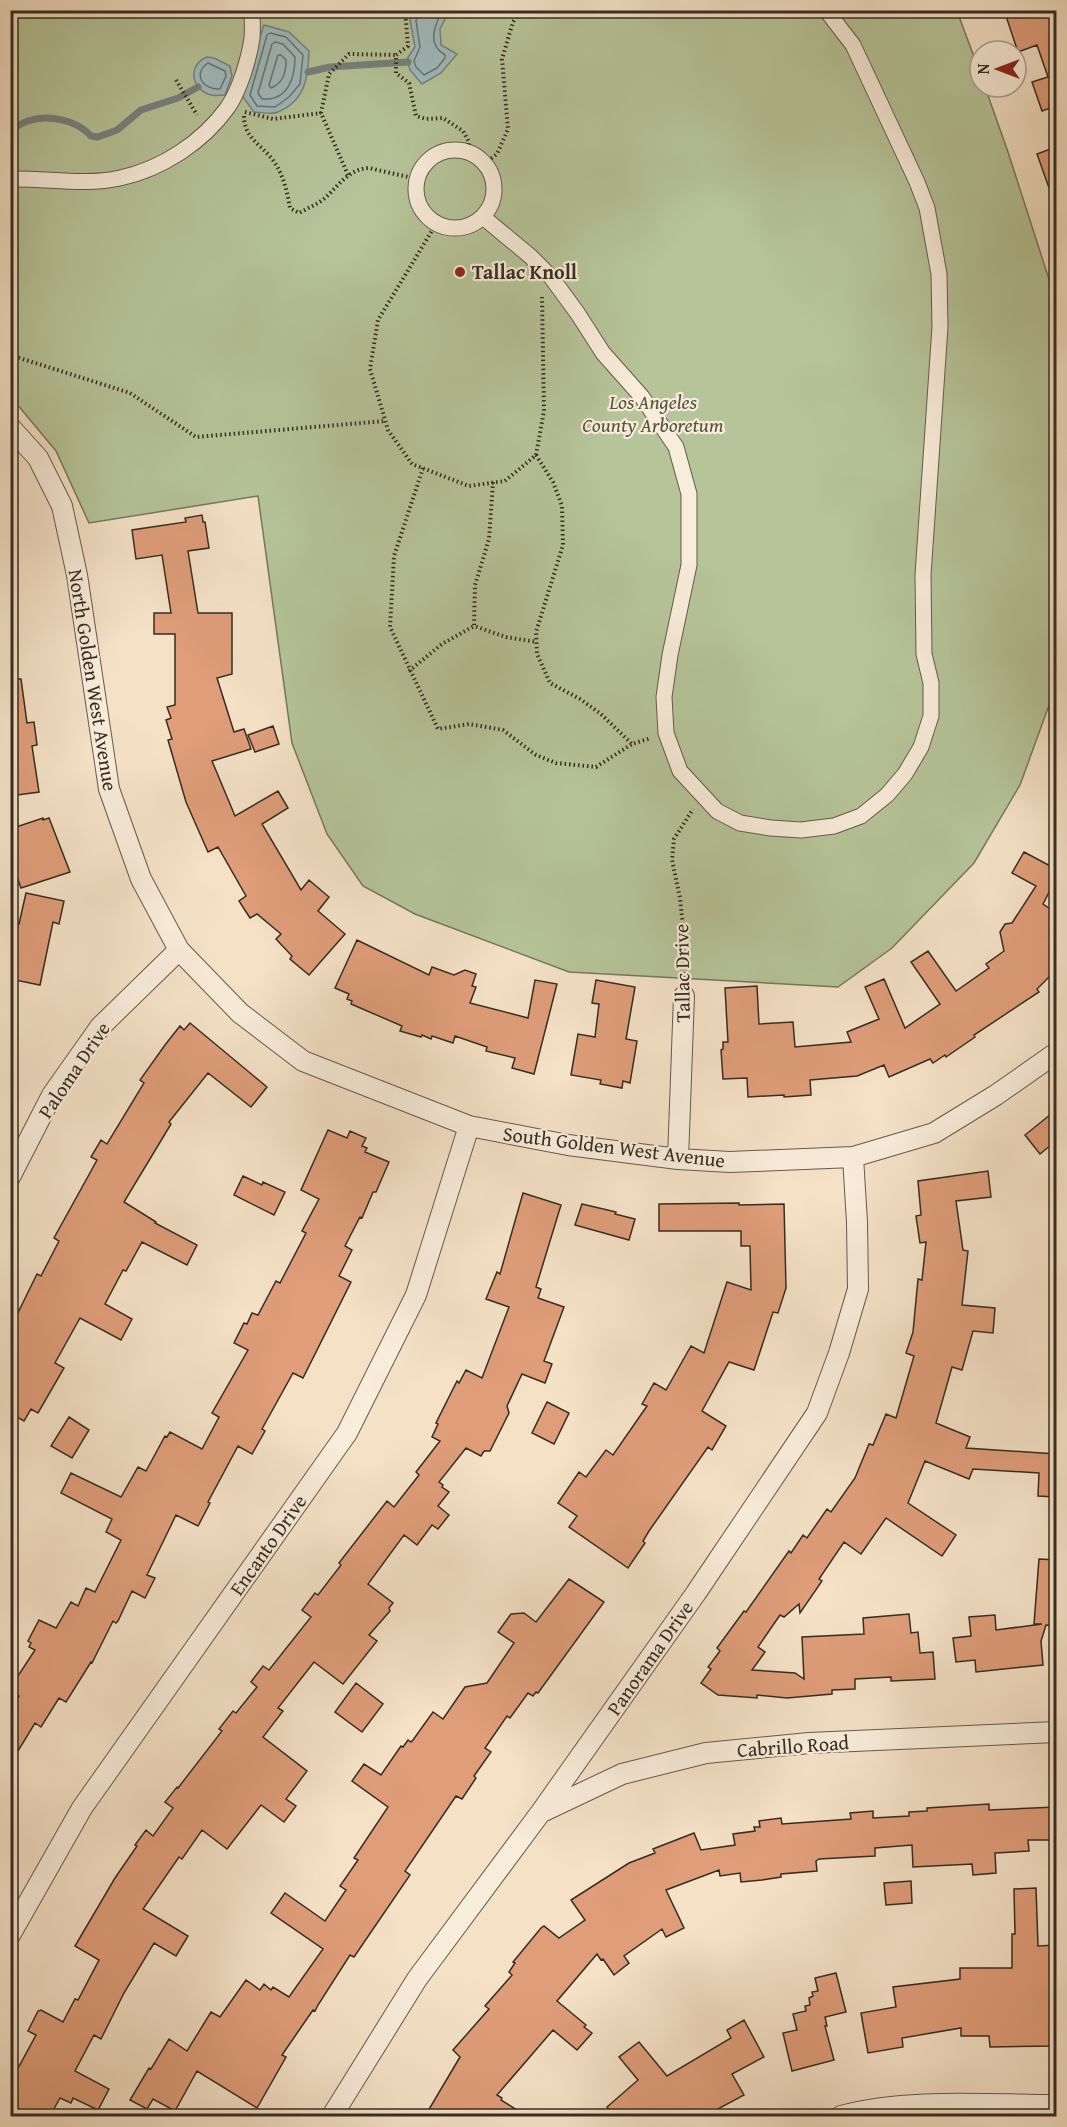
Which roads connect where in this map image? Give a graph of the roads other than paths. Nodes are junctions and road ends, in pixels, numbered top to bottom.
1 (252, 10) edge
2 (826, 10) edge
3 (10, 179) edge
4 (483, 217) junction
5 (10, 427) edge
6 (179, 950) junction
7 (684, 996) road end
8 (1056, 1053) edge
9 (469, 1126) junction
10 (853, 1157) junction
11 (678, 1159) junction
12 (10, 1177) edge
13 (1056, 1732) edge
14 (541, 1812) junction
15 (10, 1935) edge
16 (1056, 2105) edge
17 (332, 2116) edge
18 (841, 2116) edge

1 - 3 street
2 - 4 street
4 - 4 street
5 - 6 street, North Golden West Avenue
6 - 9 street, North Golden West Avenue
6 - 12 street, Paloma Drive
7 - 11 street, Tallac Drive
8 - 10 street, South Golden West Avenue
9 - 11 street, South Golden West Avenue
9 - 15 street, Encanto Drive
10 - 11 street, South Golden West Avenue
10 - 14 street, Panorama Drive
13 - 14 street, Cabrillo Road
14 - 17 street, Panorama Drive
16 - 18 street

